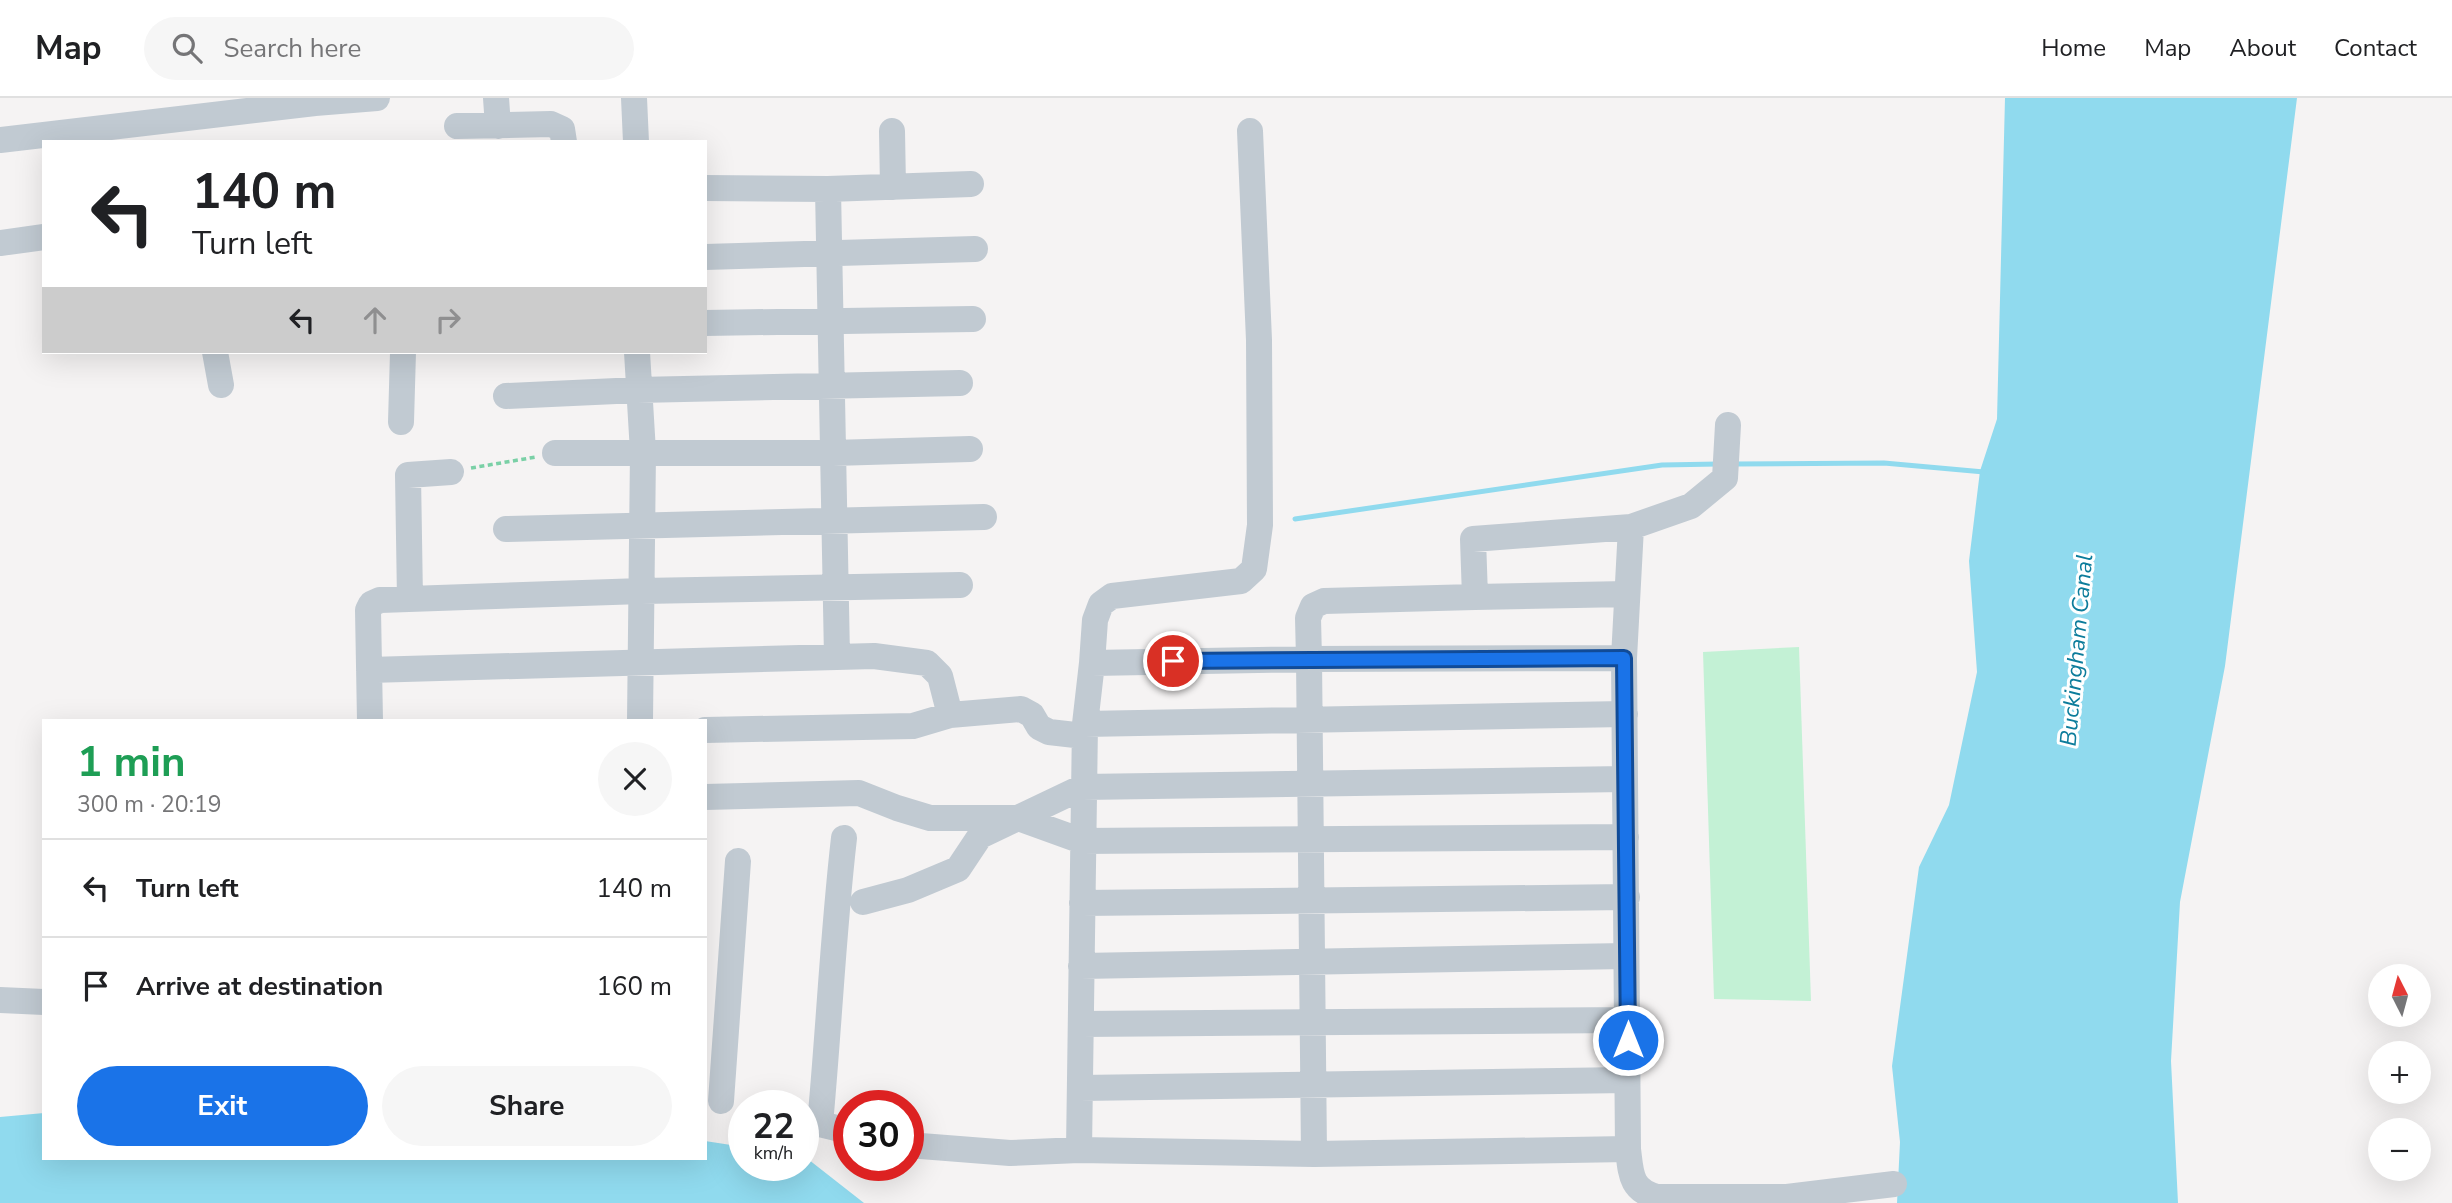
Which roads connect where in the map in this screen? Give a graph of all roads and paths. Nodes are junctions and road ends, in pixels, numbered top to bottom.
1 (377, 98) edge
2 (496, 98) edge
3 (634, 98) edge
4 (457, 126) dead end
5 (498, 126) junction
6 (176, 131) edge
7 (892, 131) dead end
8 (1250, 131) dead end
9 (0, 140) edge
10 (564, 140) edge
11 (636, 140) edge
12 (971, 184) dead end
13 (893, 187) junction
14 (707, 188) edge
15 (828, 189) junction
16 (42, 237) edge
17 (0, 243) edge
18 (975, 249) dead end
19 (829, 253) junction
20 (707, 257) edge
21 (973, 319) dead end
22 (830, 320) junction
23 (707, 323) edge
24 (215, 354) edge
25 (402, 354) edge
26 (637, 354) edge
27 (960, 383) dead end
28 (221, 385) dead end
29 (831, 385) junction
30 (638, 390) junction
31 (506, 396) dead end
32 (401, 422) dead end
33 (1728, 436) dead end
34 (970, 449) dead end
35 (643, 452) junction
36 (555, 453) joint
37 (833, 453) junction
38 (452, 472) joint
39 (984, 517) dead end
40 (834, 521) junction
41 (644, 524) junction
42 (1631, 527) junction
43 (506, 529) dead end
44 (960, 585) dead end
45 (835, 587) junction
46 (642, 591) junction
47 (1627, 594) junction
48 (1475, 597) junction
49 (410, 599) junction
50 (837, 657) junction
51 (1624, 658) junction
52 (1309, 659) junction
53 (641, 661) junction
54 (1092, 663) junction
55 (369, 670) junction
56 (1625, 714) junction
57 (950, 715) junction
58 (370, 719) edge
59 (640, 719) edge
60 (1309, 719) junction
61 (707, 730) edge
62 (1085, 730) junction
63 (1625, 779) junction
64 (1310, 783) junction
65 (1083, 786) junction
66 (707, 797) edge
67 (1018, 818) junction
68 (1626, 837) junction
69 (844, 838) dead end
70 (1310, 838) junction
71 (1082, 841) junction
72 (738, 861) dead end
73 (1627, 897) junction
74 (1311, 901) junction
75 (863, 902) dead end
76 (1082, 903) junction
77 (1626, 956) junction
78 (1312, 963) junction
79 (1081, 966) junction
80 (0, 1000) edge
81 (42, 1002) edge
82 (1628, 1020) junction
83 (1313, 1023) junction
84 (1081, 1024) junction
85 (1627, 1080) junction
86 (1314, 1083) junction
87 (1080, 1088) junction
88 (816, 1090) edge
89 (723, 1101) edge
90 (924, 1146) edge
91 (1628, 1149) junction
92 (1079, 1150) junction
93 (1314, 1154) junction
94 (1894, 1184) dead end

1 - 6 street
2 - 5 street
3 - 11 street
4 - 5 street
5 - 10 street
6 - 9 street
7 - 13 street
8 - 54 street
12 - 13 street
13 - 15 street
14 - 15 street
15 - 19 street
16 - 17 street
18 - 19 street
19 - 20 street
19 - 22 street
21 - 22 street
22 - 23 street
22 - 29 street
24 - 28 street
25 - 32 street
26 - 30 street
27 - 29 street
29 - 30 street
29 - 37 street
30 - 31 street
30 - 35 street
33 - 42 street
34 - 37 street
35 - 36 street
35 - 37 street
35 - 41 street
36 - 38 path
37 - 40 street
38 - 49 street
39 - 40 street
40 - 41 street
40 - 45 street
41 - 43 street
41 - 46 street
42 - 47 street
42 - 48 street
44 - 45 street
45 - 46 street
45 - 50 street
46 - 49 street
46 - 53 street
47 - 48 street
47 - 51 street
48 - 52 street
49 - 55 street
50 - 53 street
50 - 57 street
51 - 52 street
51 - 56 street
52 - 54 street
52 - 60 street
53 - 55 street
53 - 59 street
54 - 62 street
55 - 58 street
56 - 60 street
56 - 63 street
57 - 61 street
57 - 62 street
60 - 62 street
60 - 64 street
62 - 65 street
63 - 64 street
63 - 68 street
64 - 65 street
64 - 70 street
65 - 67 street
65 - 71 street
66 - 67 street
67 - 71 street
67 - 75 street
68 - 70 street
68 - 73 street
69 - 88 street
70 - 71 street
70 - 74 street
71 - 76 street
72 - 89 street
73 - 74 street
73 - 77 street
74 - 76 street
74 - 78 street
76 - 79 street
77 - 78 street
77 - 82 street
78 - 79 street
78 - 83 street
79 - 84 street
80 - 81 street
82 - 83 street
82 - 85 street
83 - 84 street
83 - 86 street
84 - 87 street
85 - 86 street
85 - 91 street
86 - 87 street
86 - 93 street
87 - 92 street
90 - 92 street
91 - 93 street
91 - 94 street
92 - 93 street

